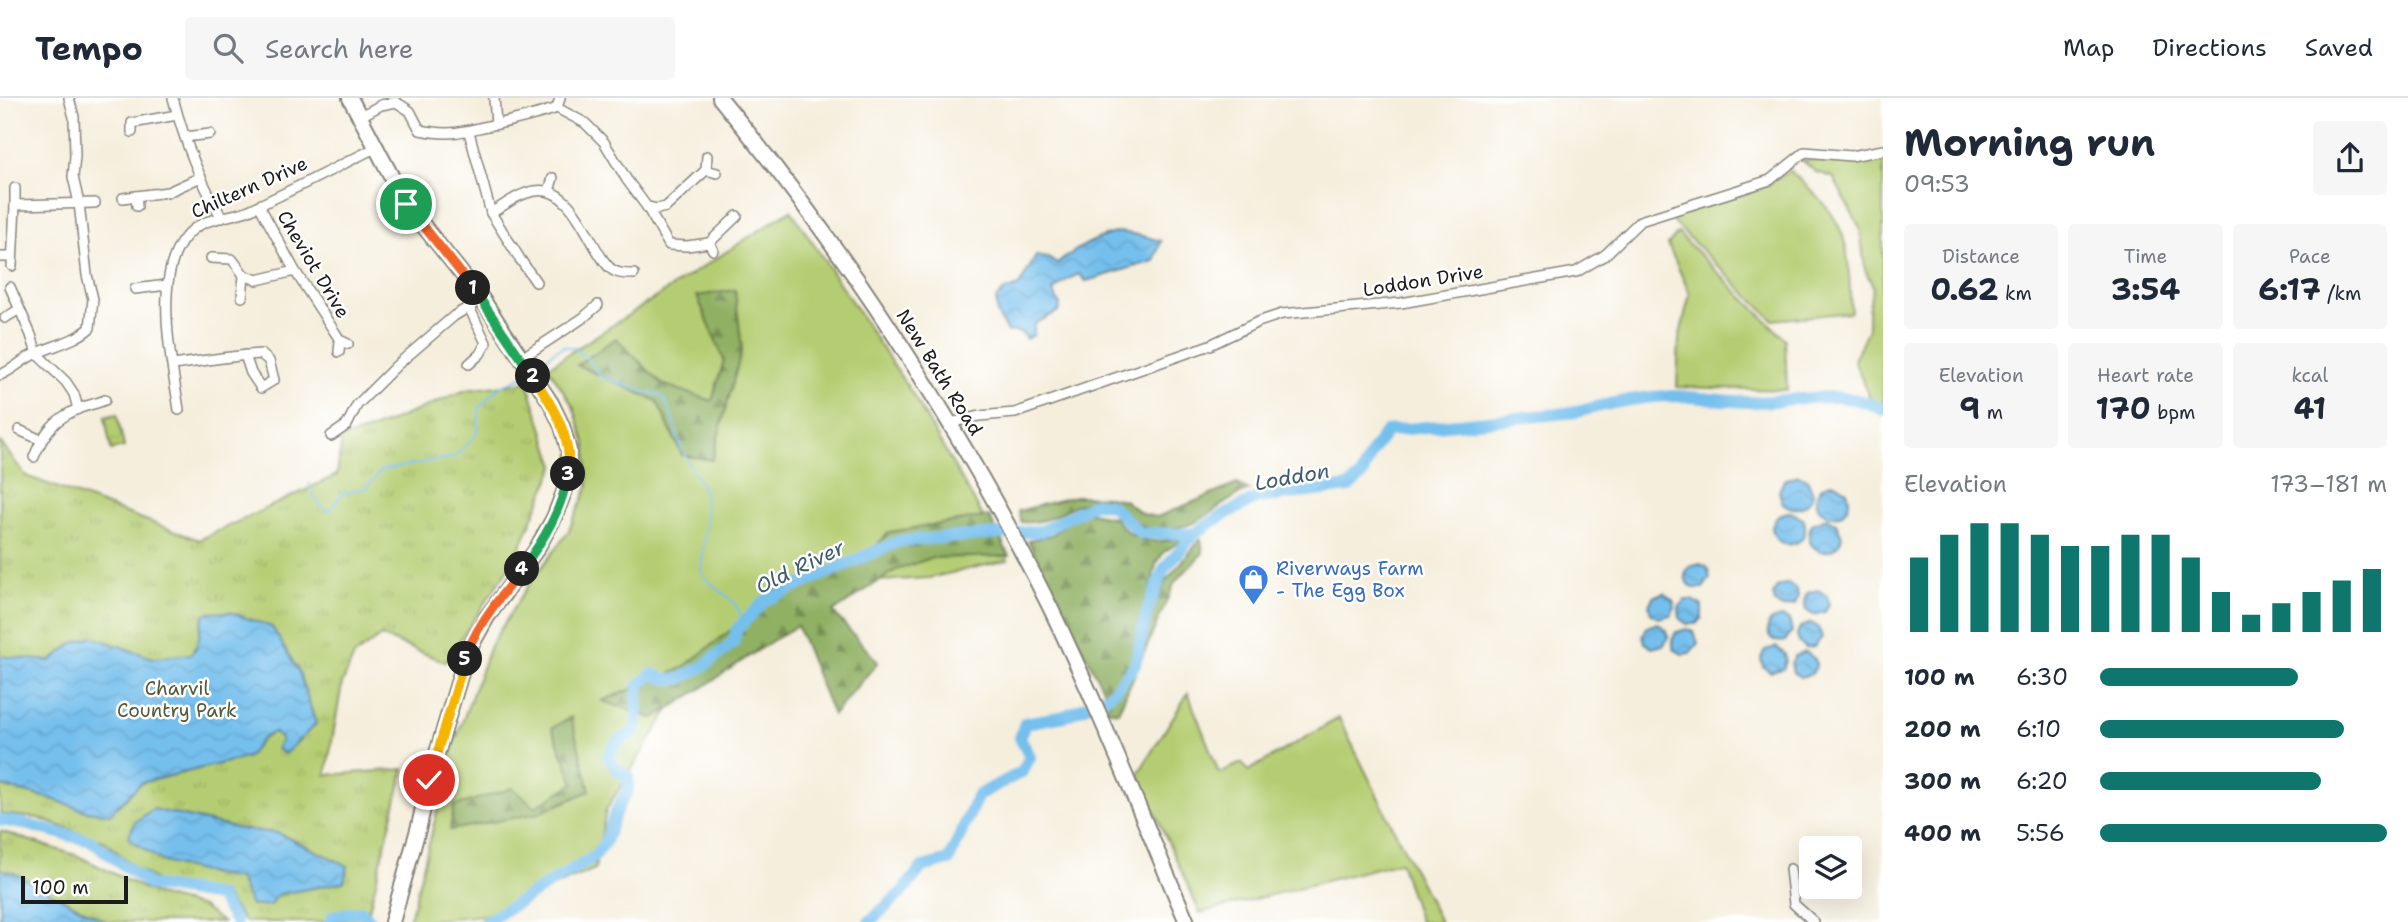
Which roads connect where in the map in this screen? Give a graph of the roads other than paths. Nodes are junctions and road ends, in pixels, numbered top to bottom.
1 (69, 98) edge
2 (173, 98) edge
3 (350, 98) edge
4 (494, 98) edge
5 (720, 98) edge
6 (559, 103) edge
7 (177, 115) junction
8 (361, 116) junction
9 (131, 123) dead end
10 (496, 124) junction
11 (469, 132) junction
12 (210, 134) dead end
13 (185, 137) junction
14 (375, 148) junction
15 (1883, 150) edge
16 (707, 156) dead end
17 (706, 170) junction
18 (717, 173) dead end
19 (201, 177) junction
20 (553, 178) dead end
21 (15, 188) dead end
22 (549, 191) junction
23 (123, 198) dead end
24 (94, 202) dead end
25 (79, 203) junction
26 (15, 205) junction
27 (260, 205) junction
28 (647, 207) junction
29 (491, 213) junction
30 (737, 216) dead end
31 (222, 218) junction
32 (0, 257) edge
33 (211, 258) dead end
34 (295, 271) junction
35 (634, 274) dead end
36 (244, 275) junction
37 (536, 282) dead end
38 (167, 285) junction
39 (10, 288) dead end
40 (135, 289) dead end
41 (242, 296) dead end
42 (476, 303) junction
43 (598, 306) dead end
44 (18, 310) junction
45 (5, 318) dead end
46 (339, 352) dead end
47 (37, 354) junction
48 (244, 355) dead end
49 (523, 362) junction
50 (469, 364) dead end
51 (173, 365) junction
52 (0, 375) edge
53 (105, 400) dead end
54 (78, 409) junction
55 (179, 410) dead end
56 (950, 423) junction
57 (19, 430) dead end
58 (331, 436) dead end
59 (41, 440) junction
60 (34, 457) dead end
61 (1790, 869) dead end
62 (392, 922) edge
63 (1187, 922) edge
64 (1814, 922) edge

1 - 25 street
2 - 7 street
3 - 8 main road
4 - 10 street
5 - 56 main road, New Bath Road
6 - 10 street
6 - 28 street
7 - 9 street
7 - 13 street
8 - 11 street
8 - 14 main road
10 - 11 street
11 - 29 street
12 - 13 street
13 - 19 street
14 - 27 street, Chiltern Drive
14 - 42 main road
15 - 56 street, Loddon Drive
16 - 17 street
17 - 18 street
17 - 28 street
19 - 23 street
19 - 31 street
20 - 22 street
21 - 26 street
22 - 29 street
22 - 35 street
24 - 25 street
25 - 26 street
25 - 47 street
26 - 32 street
27 - 31 street, Chiltern Drive
27 - 34 street, Cheviot Drive
28 - 30 street
29 - 37 street
31 - 38 street, Chiltern Drive
33 - 36 street
34 - 36 street
34 - 46 street, Cheviot Drive
36 - 41 street
38 - 40 street
38 - 51 street, Chiltern Drive
39 - 44 street
42 - 49 main road
42 - 50 street
42 - 58 street
43 - 49 street
44 - 45 street
44 - 47 street
47 - 52 street
47 - 54 street
48 - 51 street
49 - 62 main road
51 - 55 street, Chiltern Drive
53 - 54 street
54 - 59 street
56 - 63 main road, New Bath Road
57 - 59 street
59 - 60 street
61 - 64 street

